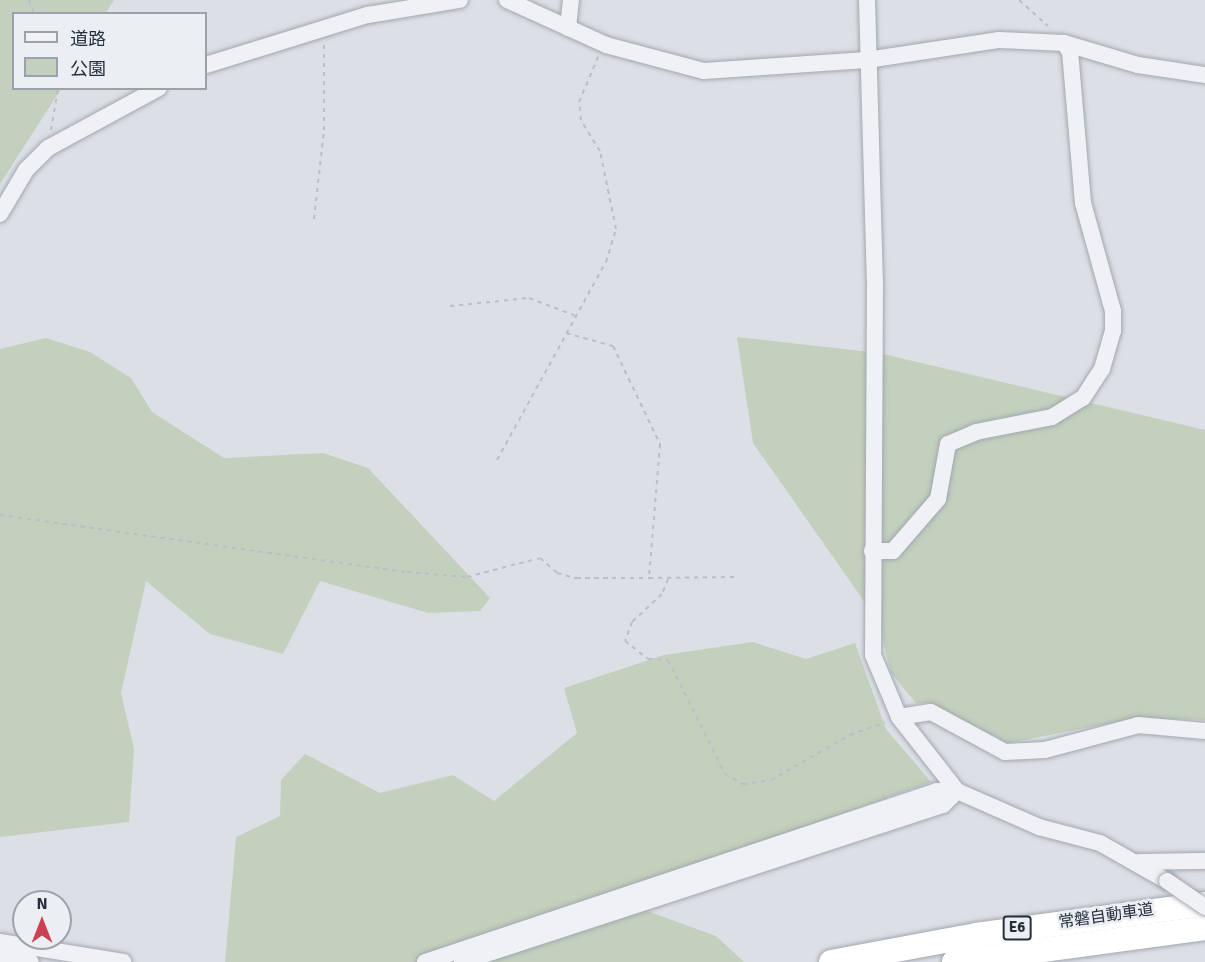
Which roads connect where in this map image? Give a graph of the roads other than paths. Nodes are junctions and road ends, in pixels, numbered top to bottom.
1 (460, 0) edge
2 (507, 0) edge
3 (571, 0) edge
4 (867, 0) edge
5 (429, 1) edge
6 (568, 28) junction
7 (1064, 43) junction
8 (867, 60) junction
9 (207, 65) edge
10 (1205, 75) edge
11 (155, 90) edge
12 (0, 214) edge
13 (872, 551) junction
14 (899, 717) junction
15 (1205, 731) edge
16 (957, 791) junction
17 (1139, 861) junction
18 (1205, 861) edge
19 (1205, 905) edge
20 (1205, 928) edge
21 (0, 942) edge
22 (0, 957) edge
23 (973, 960) edge
24 (32, 962) edge
25 (123, 962) edge
26 (425, 962) edge
27 (462, 962) edge
28 (831, 962) edge
29 (954, 962) edge

1 - 5 street
2 - 6 street
3 - 6 street
4 - 8 street
5 - 9 street
6 - 8 street
7 - 8 street
7 - 10 street
7 - 13 street
8 - 13 street
11 - 12 street
13 - 14 street
14 - 15 street
14 - 16 street
16 - 17 street
16 - 26 street
16 - 27 street
17 - 18 street
17 - 19 street, bridge
19 - 28 highway, 常磐自動車道 / E6
20 - 23 highway, 常磐自動車道 / E6
21 - 25 street
22 - 24 street
23 - 29 highway, 常磐自動車道 / E6

